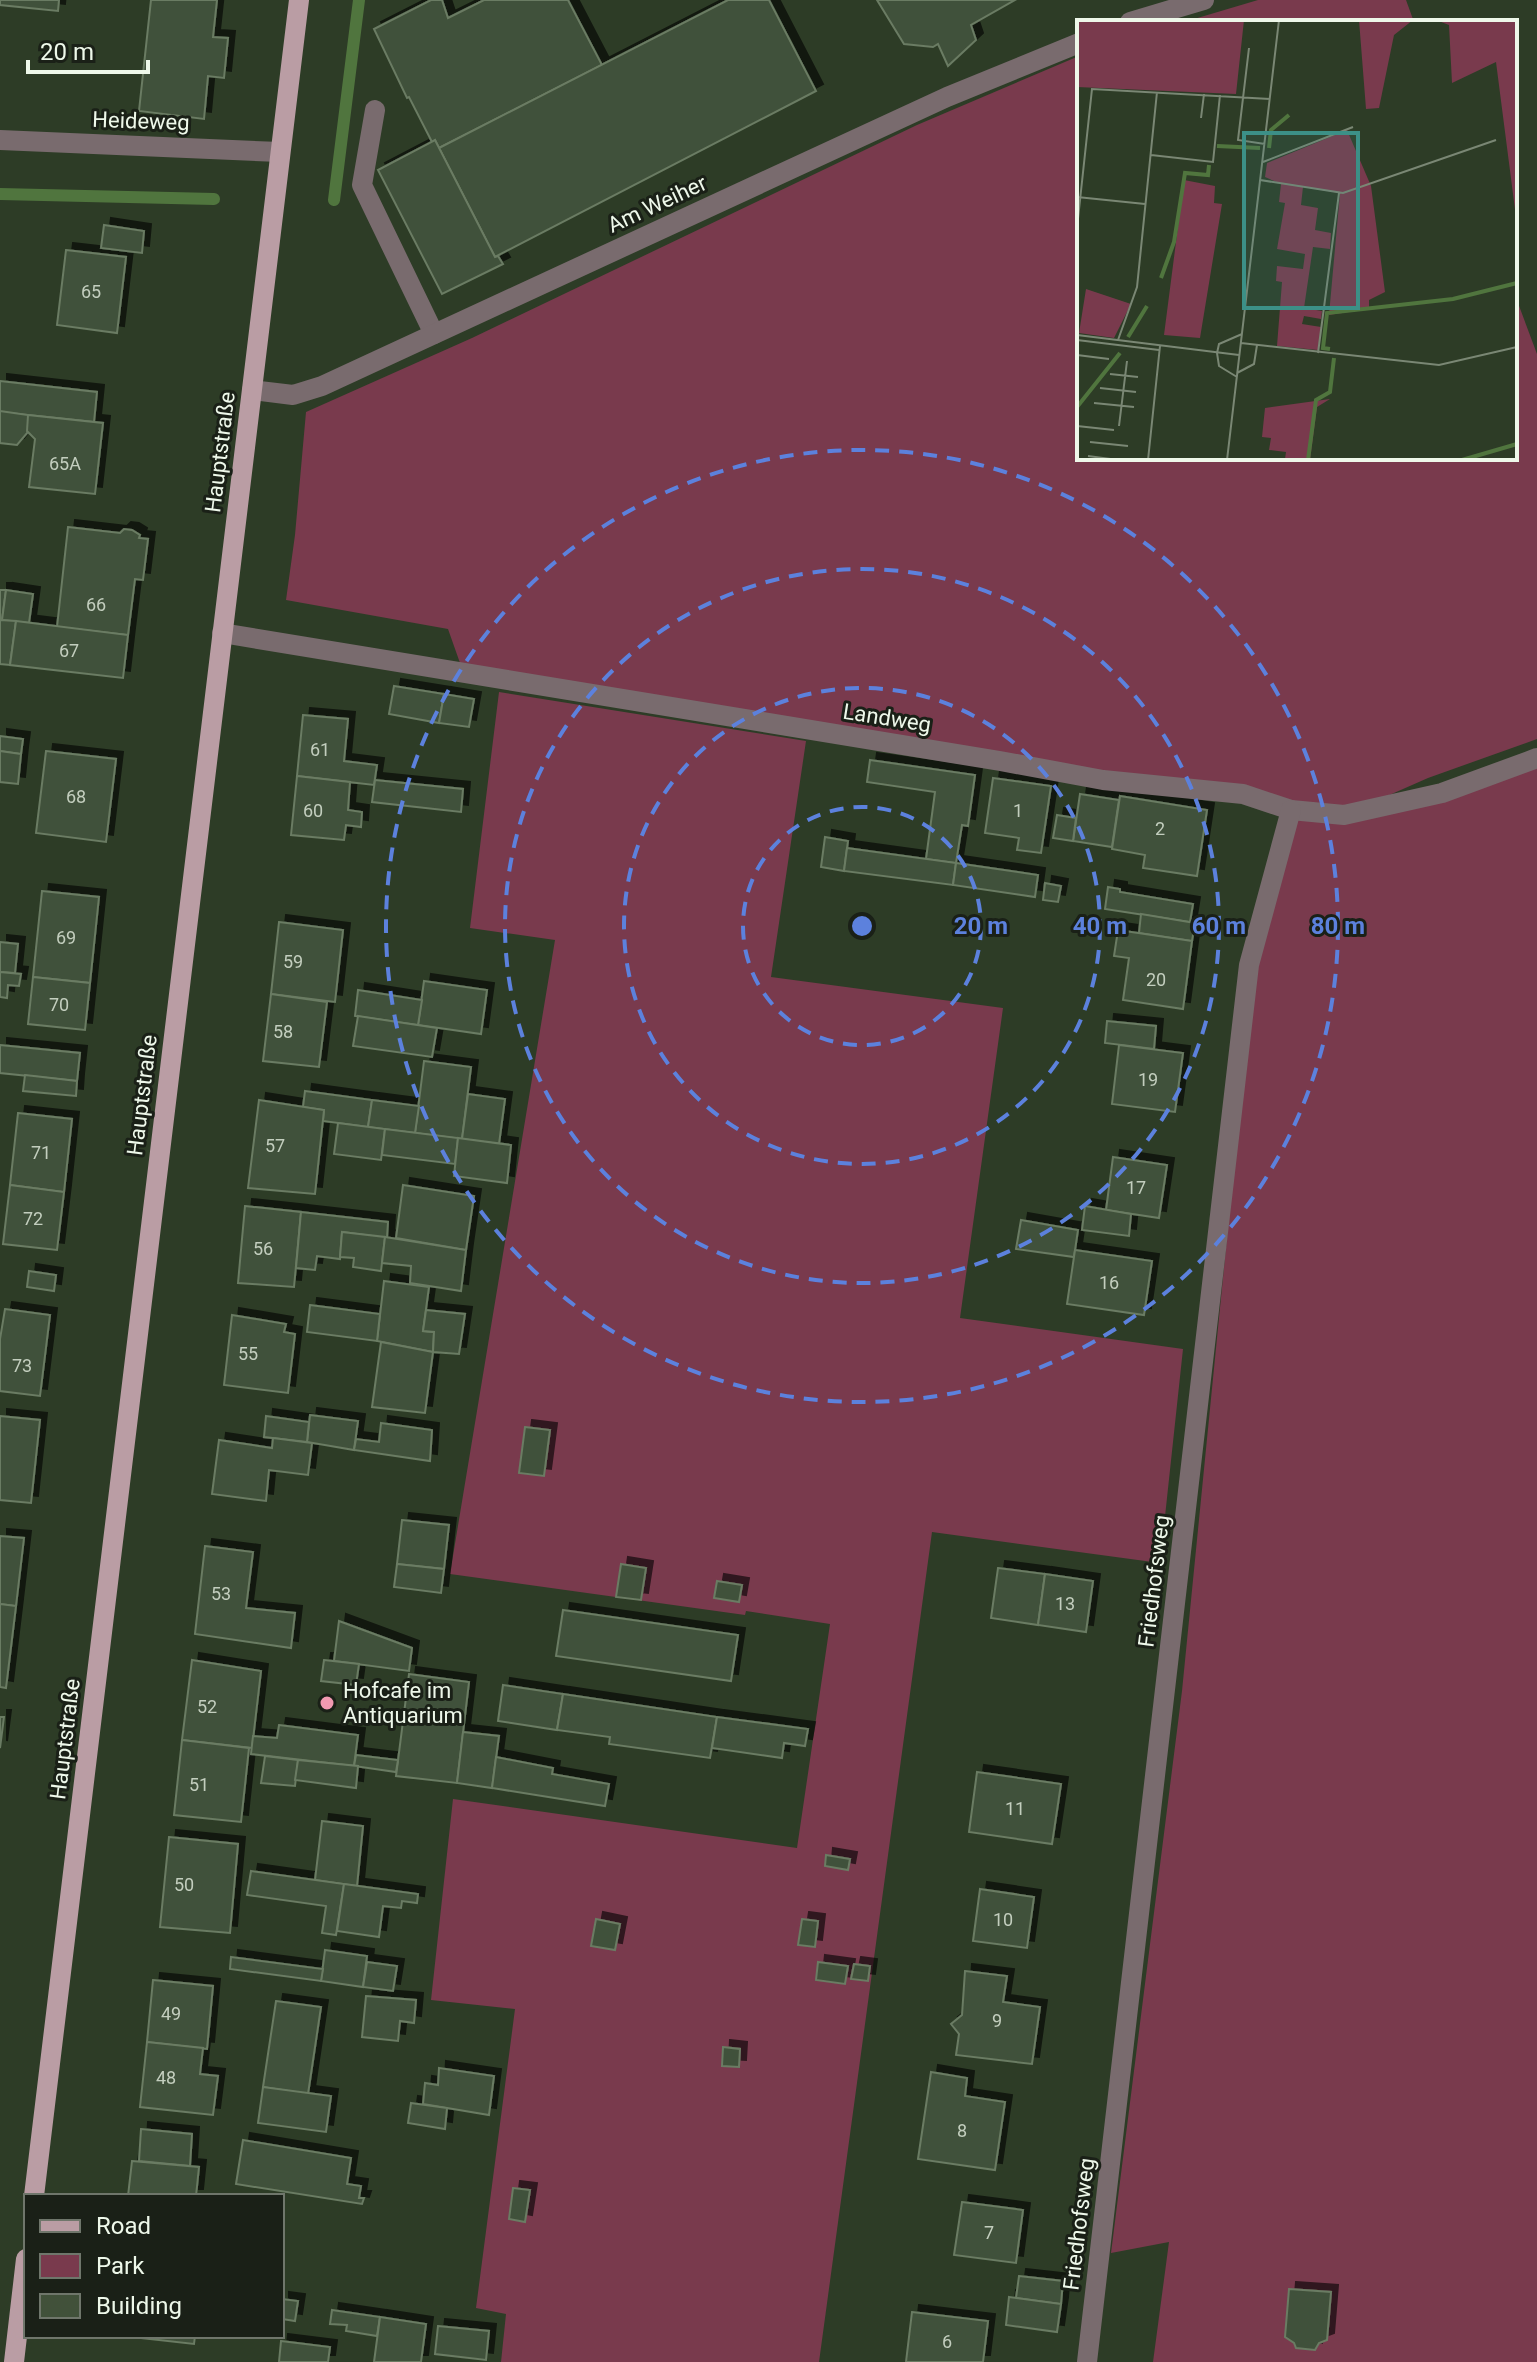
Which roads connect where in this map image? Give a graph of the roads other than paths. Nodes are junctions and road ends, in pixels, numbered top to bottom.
1 (299, 0) edge
2 (1204, 0) edge
3 (1137, 20) edge
4 (1077, 44) edge
5 (375, 110) dead end
6 (0, 140) edge
7 (280, 152) junction
8 (434, 334) junction
9 (252, 390) junction
10 (222, 633) junction
11 (1537, 758) edge
12 (1291, 810) junction
13 (34, 2194) edge
14 (24, 2276) edge
15 (14, 2362) edge
16 (1087, 2362) edge

1 - 7 main road, Hauptstraße
2 - 3 street
4 - 8 street, Am Weiher
5 - 8 street
6 - 7 street, Heideweg
7 - 9 main road, Hauptstraße
8 - 9 street, Am Weiher
9 - 10 main road, Hauptstraße
10 - 12 street, Landweg
10 - 13 main road, Hauptstraße
11 - 12 street, Landweg
12 - 16 street, Friedhofsweg
14 - 15 main road

